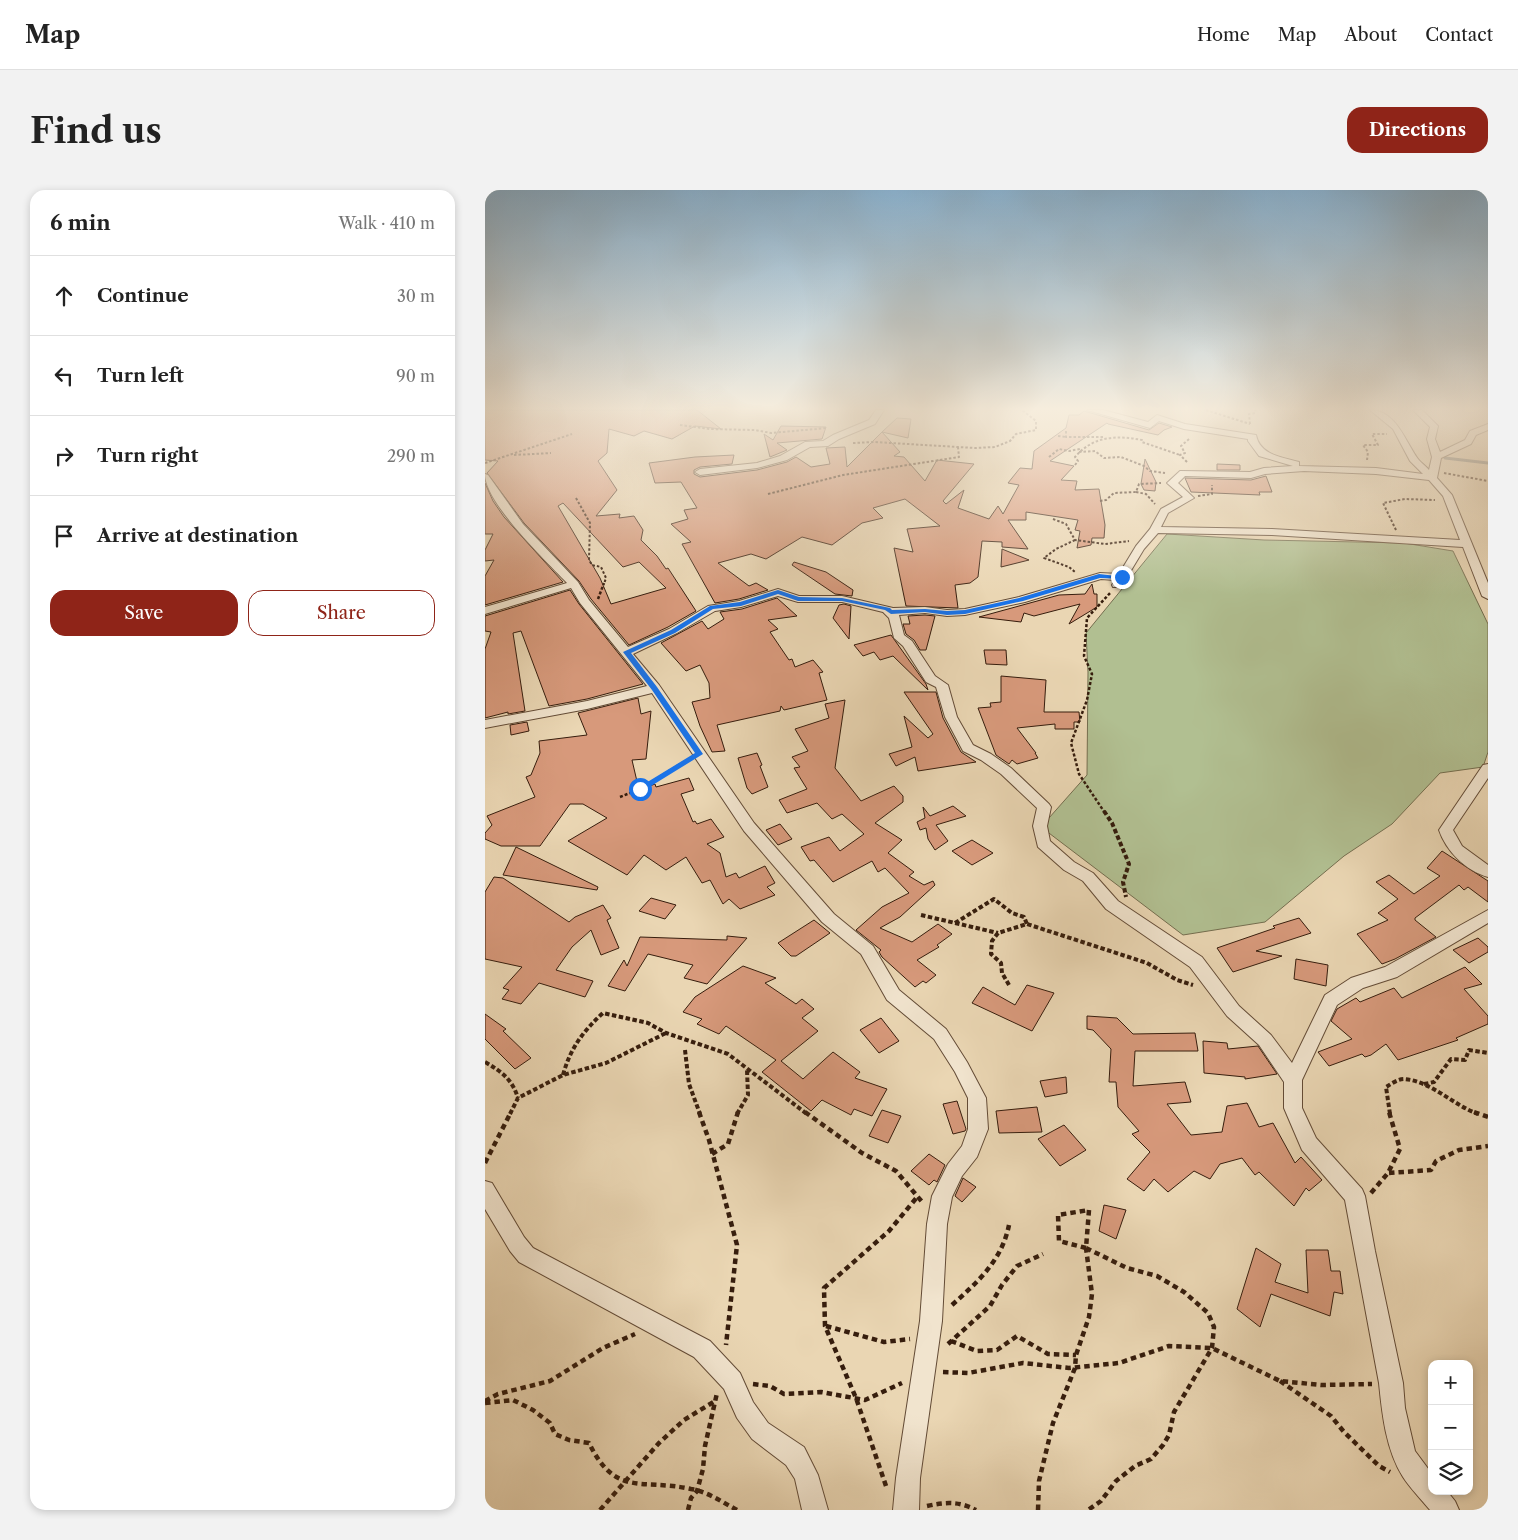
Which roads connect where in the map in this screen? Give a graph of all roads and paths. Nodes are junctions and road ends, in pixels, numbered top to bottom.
1 (700, 472) dead end
2 (704, 472) edge
3 (865, 472) edge
4 (1160, 472) edge
5 (1197, 472) edge
6 (1261, 472) edge
7 (1389, 472) edge
8 (1429, 472) edge
9 (1434, 472) edge
10 (1183, 473) junction
11 (1201, 474) junction
12 (1222, 474) junction
13 (1433, 475) junction
14 (485, 477) edge
15 (1488, 481) edge
16 (1171, 483) junction
17 (1136, 492) junction
18 (768, 494) dead end
19 (1188, 497) junction
20 (576, 498) dead end
21 (1099, 501) dead end
22 (1450, 502) junction
23 (1163, 513) junction
24 (1053, 520) dead end
25 (1155, 530) junction
26 (1075, 540) junction
27 (1399, 540) junction
28 (1467, 544) junction
29 (1089, 580) junction
30 (1119, 581) junction
31 (574, 584) junction
32 (1488, 596) edge
33 (485, 611) edge
34 (592, 612) junction
35 (891, 612) junction
36 (627, 652) junction
37 (655, 688) junction
38 (485, 724) edge
39 (699, 754) junction
40 (1488, 768) edge
41 (620, 797) dead end
42 (1488, 872) edge
43 (921, 915) dead end
44 (1129, 915) junction
45 (1488, 916) edge
46 (955, 923) junction
47 (1027, 924) junction
48 (998, 933) junction
49 (1009, 985) dead end
50 (1196, 985) dead end
51 (666, 1033) junction
52 (685, 1050) dead end
53 (1488, 1053) edge
54 (485, 1062) edge
55 (747, 1069) junction
56 (563, 1075) junction
57 (1293, 1080) junction
58 (1424, 1084) junction
59 (518, 1098) junction
60 (1488, 1117) edge
61 (1488, 1146) edge
62 (712, 1154) junction
63 (485, 1163) edge
64 (1388, 1173) junction
65 (485, 1190) edge
66 (918, 1196) junction
67 (1355, 1202) junction
68 (937, 1224) junction
69 (1009, 1225) dead end
70 (1086, 1248) junction
71 (1043, 1254) dead end
72 (931, 1323) junction
73 (655, 1325) junction
74 (825, 1326) junction
75 (951, 1341) junction
76 (1212, 1348) junction
77 (1077, 1355) junction
78 (1075, 1368) junction
79 (925, 1371) junction
80 (727, 1376) junction
81 (1280, 1381) junction
82 (1391, 1383) junction
83 (856, 1398) junction
84 (715, 1400) junction
85 (485, 1402) edge
86 (1394, 1474) dead end
87 (625, 1481) junction
88 (697, 1491) junction
89 (888, 1491) dead end
90 (600, 1510) edge
91 (688, 1510) edge
92 (737, 1510) edge
93 (815, 1510) edge
94 (912, 1510) edge
95 (976, 1510) edge
96 (1038, 1510) edge
97 (1088, 1510) edge
98 (1446, 1510) edge

1 - 2 street
3 - 18 path
4 - 10 path
5 - 11 path
6 - 12 street
7 - 13 street
8 - 13 street
9 - 13 street
10 - 11 street
10 - 16 street
11 - 12 street
12 - 19 path
13 - 15 path
13 - 22 street
14 - 31 street
16 - 17 path
16 - 19 street
17 - 21 path
17 - 23 path
19 - 23 street
20 - 34 path
22 - 27 path
22 - 28 street
23 - 25 street
24 - 26 path
25 - 26 path
25 - 27 street
25 - 30 street
26 - 29 path
27 - 28 street
28 - 32 street
29 - 30 street
29 - 35 street
30 - 44 path
31 - 33 street
31 - 34 street
34 - 36 street
35 - 36 street
35 - 44 street
36 - 37 street
37 - 38 street
37 - 39 street
39 - 41 path
39 - 68 street
40 - 42 street
43 - 46 path
44 - 57 street
45 - 57 street
46 - 47 path
46 - 48 path
47 - 48 path
47 - 50 path
48 - 49 path
51 - 55 path
51 - 56 path
51 - 56 path
52 - 62 path
53 - 58 path
54 - 59 path
55 - 62 path
55 - 66 path
56 - 59 path
57 - 67 street
58 - 60 path
58 - 64 path
59 - 63 path
61 - 64 path
62 - 80 path
64 - 67 path
65 - 73 street
66 - 68 path
66 - 74 path
67 - 82 street
68 - 72 street
69 - 72 path
70 - 70 path
70 - 76 path
70 - 77 path
71 - 75 path
72 - 74 path
72 - 79 street
73 - 80 street
73 - 85 path
74 - 83 path
75 - 77 path
75 - 79 path
76 - 78 path
76 - 81 path
76 - 97 path
77 - 78 path
78 - 79 path
78 - 96 path
79 - 83 path
79 - 94 street
80 - 83 path
80 - 84 path
80 - 93 street
81 - 82 path
81 - 86 path
82 - 98 street
83 - 89 path
84 - 87 path
84 - 88 path
85 - 87 path
87 - 88 path
87 - 90 path
88 - 91 path
88 - 92 path
94 - 95 path

